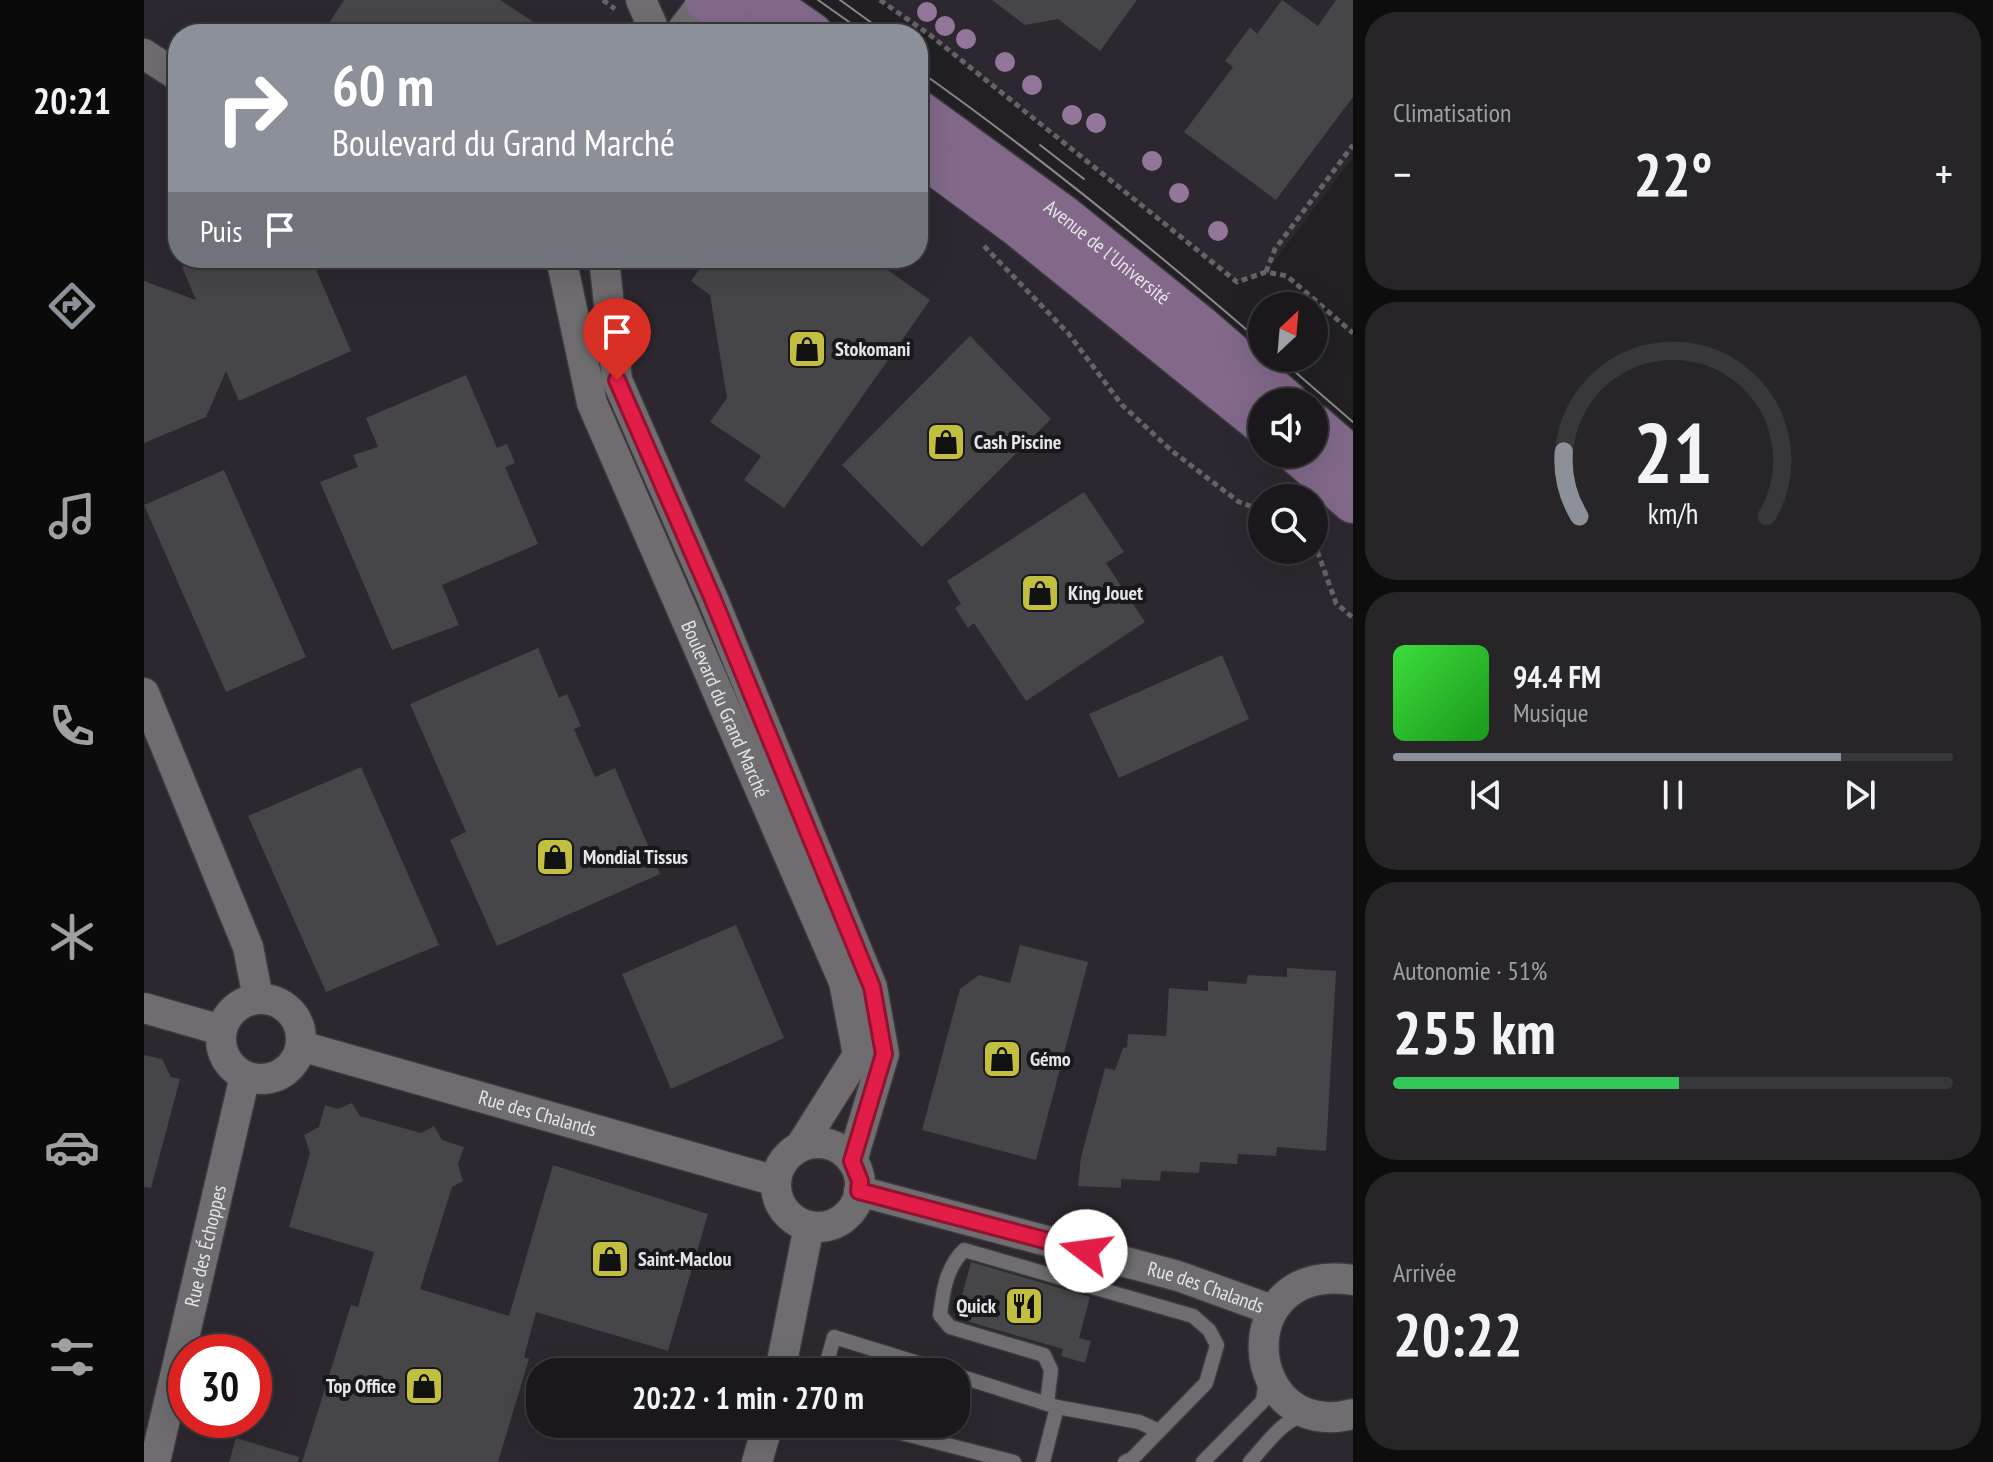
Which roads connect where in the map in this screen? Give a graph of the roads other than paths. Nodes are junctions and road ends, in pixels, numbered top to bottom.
1 (641, 0) edge
2 (734, 14) edge
3 (652, 24) edge
4 (706, 24) edge
5 (773, 24) edge
6 (144, 54) edge
7 (168, 70) edge
8 (928, 118) edge
9 (928, 159) edge
10 (563, 268) edge
11 (605, 268) edge
12 (1271, 388) edge
13 (1248, 412) edge
14 (1328, 437) edge
15 (1353, 459) edge
16 (1314, 468) edge
17 (1353, 502) edge
18 (144, 693) edge
19 (258, 998) junction
20 (144, 1008) edge
21 (221, 1030) junction
22 (301, 1046) junction
23 (245, 1076) junction
24 (800, 1147) junction
25 (852, 1161) junction
26 (776, 1181) junction
27 (859, 1191) junction
28 (809, 1226) junction
29 (1353, 1280) edge
30 (1272, 1310) junction
31 (783, 1358) edge
32 (828, 1358) edge
33 (886, 1358) edge
34 (1266, 1373) junction
35 (970, 1379) edge
36 (1052, 1405) junction
37 (1311, 1415) junction
38 (1352, 1417) edge
39 (1159, 1431) junction
40 (764, 1438) edge
41 (928, 1438) edge
42 (155, 1462) edge
43 (757, 1462) edge
44 (1014, 1462) edge
45 (1043, 1462) edge
46 (1125, 1462) edge
47 (1203, 1462) edge
48 (1250, 1462) edge

1 - 3 street
2 - 4 street
2 - 5 main road
6 - 7 street
8 - 12 main road, Avenue de l'Université
9 - 13 main road, Avenue de l'Université
10 - 24 street, Boulevard du Grand Marché
11 - 25 street, Boulevard du Grand Marché
14 - 15 main road
16 - 17 main road
18 - 19 street
19 - 21 street
19 - 22 street
20 - 21 street
21 - 23 street
22 - 23 street
22 - 26 street, Rue des Chalands
23 - 42 street, Rue des Échoppes
24 - 25 street
24 - 26 street
25 - 27 street
26 - 28 street
27 - 28 street
27 - 30 street, Rue des Chalands
28 - 31 street
29 - 30 street
30 - 34 street
32 - 33 lane
34 - 37 street
34 - 47 lane
35 - 36 lane
36 - 39 lane
36 - 39 lane
36 - 45 lane
37 - 38 street
37 - 48 lane
39 - 46 lane
40 - 43 street
41 - 44 lane

